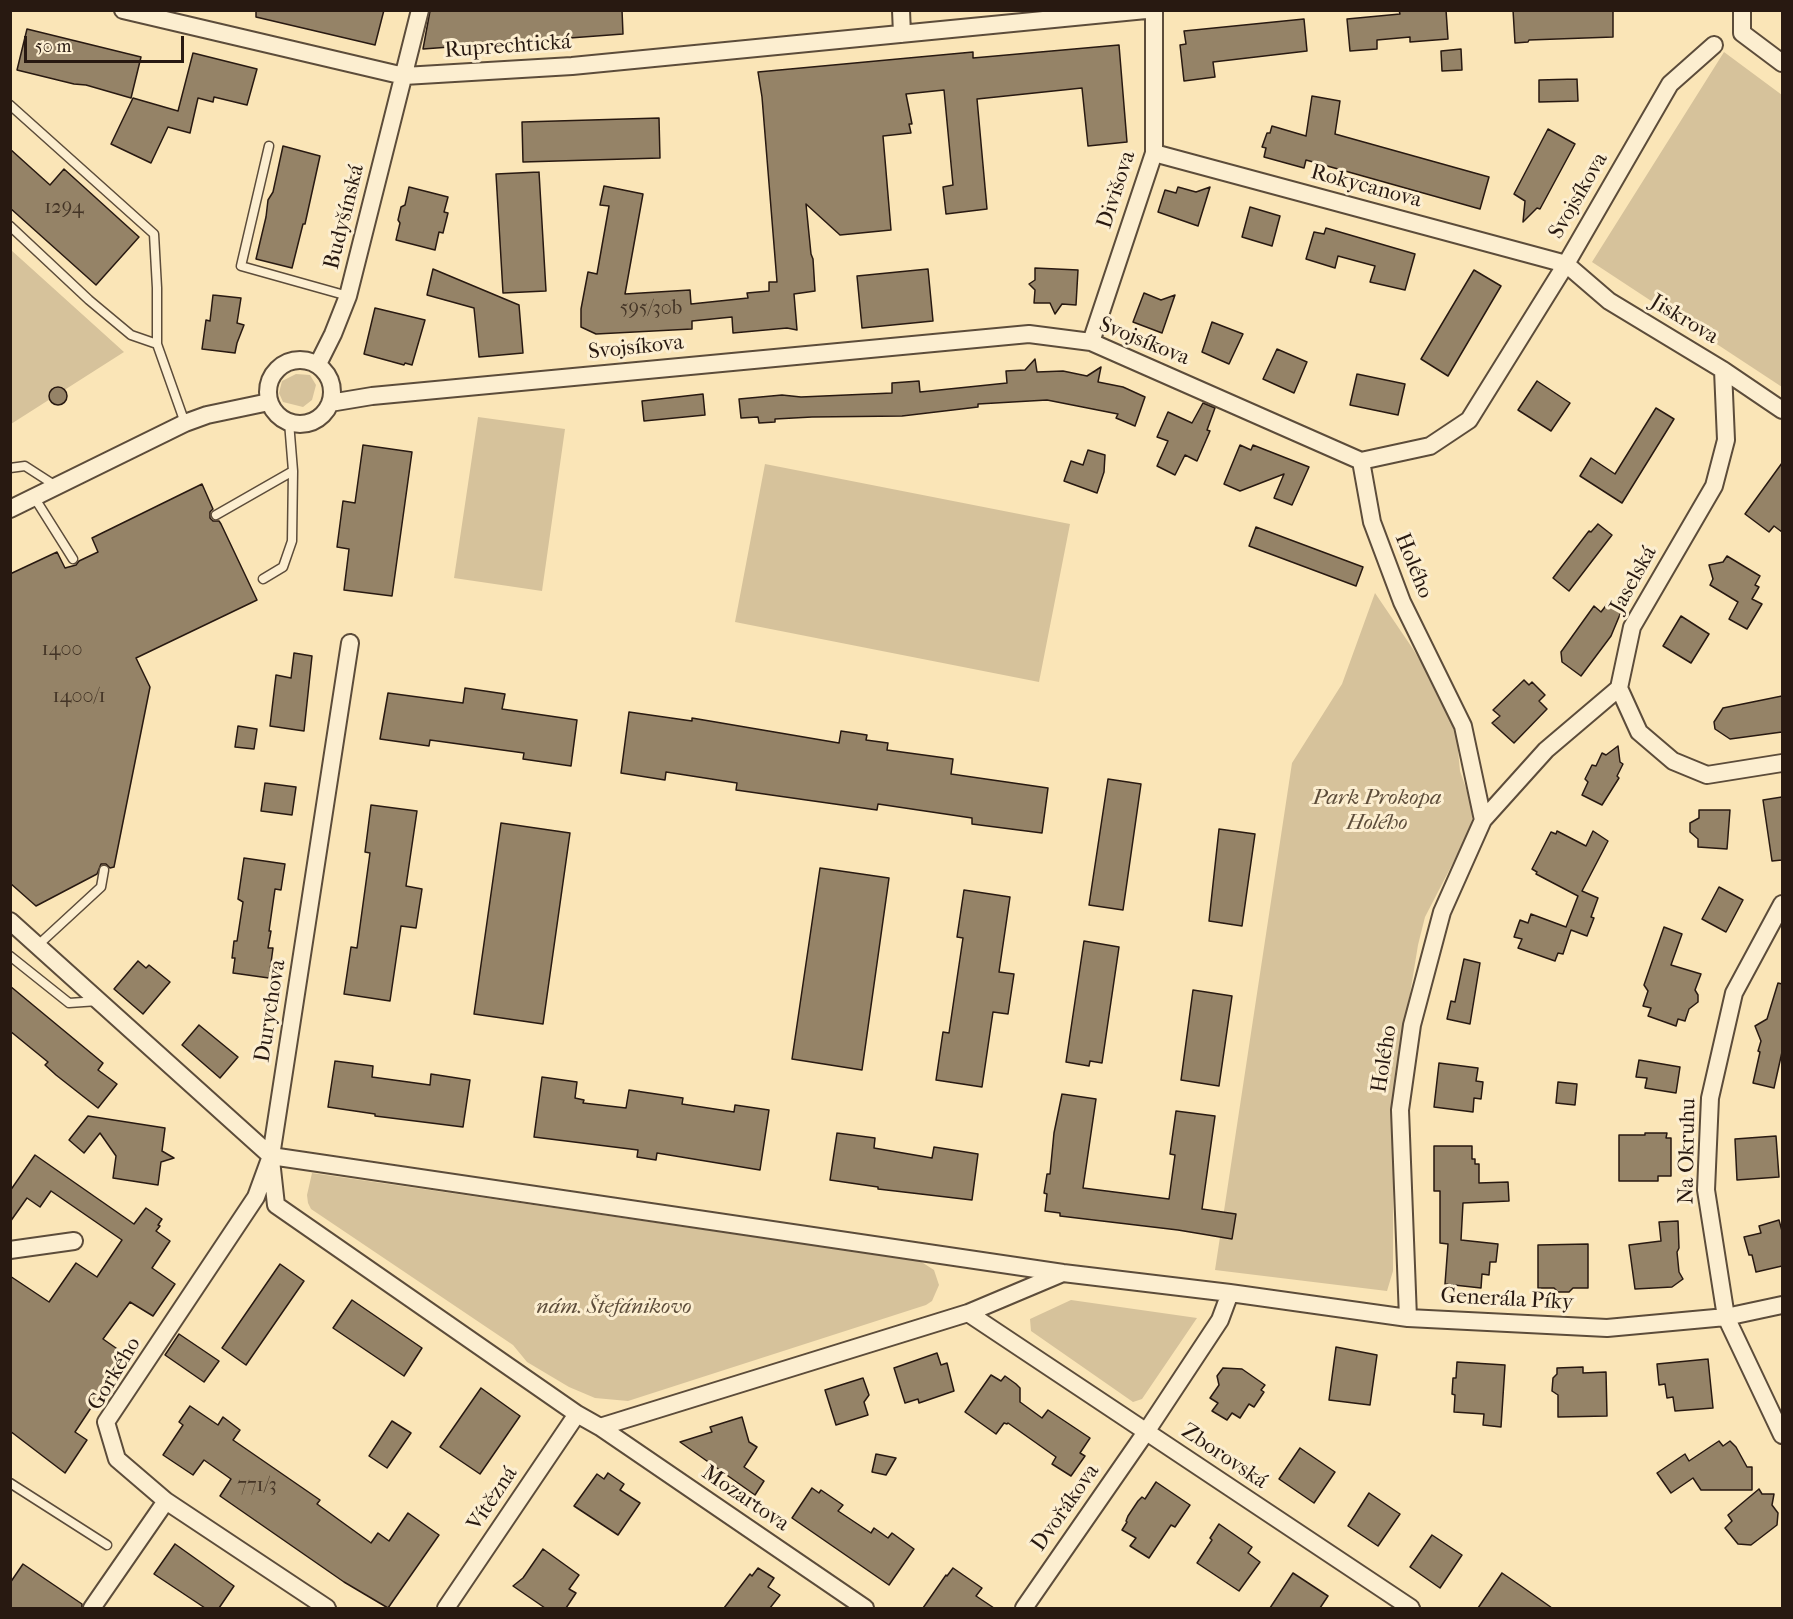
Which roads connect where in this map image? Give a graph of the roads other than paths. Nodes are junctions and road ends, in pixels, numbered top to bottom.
1 (123, 10) edge
2 (420, 10) edge
3 (901, 10) edge
4 (1146, 10) edge
5 (1154, 10) edge
6 (1742, 10) edge
7 (902, 34) junction
8 (1714, 45) dead end
9 (1782, 63) edge
10 (404, 76) junction
11 (10, 105) edge
12 (269, 146) dead end
13 (1154, 153) junction
14 (10, 226) edge
15 (1566, 264) junction
16 (348, 296) junction
17 (1091, 342) junction
18 (157, 344) junction
19 (318, 364) junction
20 (1723, 370) junction
21 (269, 402) junction
22 (330, 403) junction
23 (1782, 410) edge
24 (289, 422) junction
25 (185, 423) junction
26 (1361, 460) junction
27 (10, 468) edge
28 (293, 471) junction
29 (56, 487) junction
30 (34, 497) junction
31 (10, 509) edge
32 (216, 515) dead end
33 (73, 559) dead end
34 (263, 579) dead end
35 (350, 643) dead end
36 (1619, 688) junction
37 (1782, 763) edge
38 (1484, 820) junction
39 (104, 870) dead end
40 (1782, 904) edge
41 (10, 921) edge
42 (37, 946) junction
43 (10, 956) edge
44 (100, 1000) junction
45 (271, 1156) junction
46 (74, 1241) dead end
47 (10, 1250) edge
48 (1063, 1273) junction
49 (1230, 1293) junction
50 (1782, 1305) edge
51 (968, 1313) junction
52 (1726, 1317) junction
53 (1408, 1318) junction
54 (577, 1414) junction
55 (600, 1427) junction
56 (1146, 1432) junction
57 (1782, 1435) edge
58 (10, 1483) edge
59 (166, 1501) junction
60 (107, 1545) dead end
61 (92, 1608) edge
62 (327, 1608) edge
63 (446, 1608) edge
64 (865, 1608) edge
65 (1024, 1608) edge
66 (1412, 1608) edge

1 - 10 street, Ruprechtická
2 - 10 street, Budyšínská
3 - 7 street
4 - 7 street, Ruprechtická
5 - 13 street, Divišova
6 - 9 street
7 - 10 street, Ruprechtická
8 - 15 street, Svojsíkova
10 - 16 street, Budyšínská
11 - 18 lane
12 - 16 lane
13 - 15 street, Rokycanova
13 - 17 street, Divišova
14 - 18 lane
15 - 20 street, Jiskrova
15 - 26 street, Svojsíkova
16 - 19 street, Budyšínská
17 - 22 street, Svojsíkova
17 - 26 street, Svojsíkova
18 - 25 lane
19 - 21 street
19 - 22 street
20 - 23 street, Jiskrova
20 - 36 street, Jaselská
21 - 24 street
21 - 25 street
22 - 24 street
24 - 28 lane
25 - 29 street
26 - 38 street, Holého
27 - 29 lane
28 - 32 lane
28 - 34 lane
29 - 30 street
30 - 31 street
30 - 33 lane
35 - 45 street, Durychova
36 - 37 street
36 - 38 street, Holého
38 - 53 street, Holého
39 - 42 lane
40 - 52 street, Na Okruhu
41 - 42 street
42 - 44 street
43 - 44 lane
44 - 45 street
45 - 48 street
45 - 54 street
45 - 59 street, Gorkého
46 - 47 street
48 - 49 street
48 - 51 street
49 - 53 street, Generála Píky
49 - 56 street, Zborovská
50 - 52 street, Generála Píky
51 - 55 street
51 - 56 street
52 - 53 street, Generála Píky
52 - 57 street, Na Okruhu
54 - 55 street
54 - 63 street, Vítězná
55 - 64 street, Mozartova
56 - 65 street, Dvořákova
56 - 66 street, Zborovská
58 - 60 lane
59 - 61 street
59 - 62 street, Gorkého

